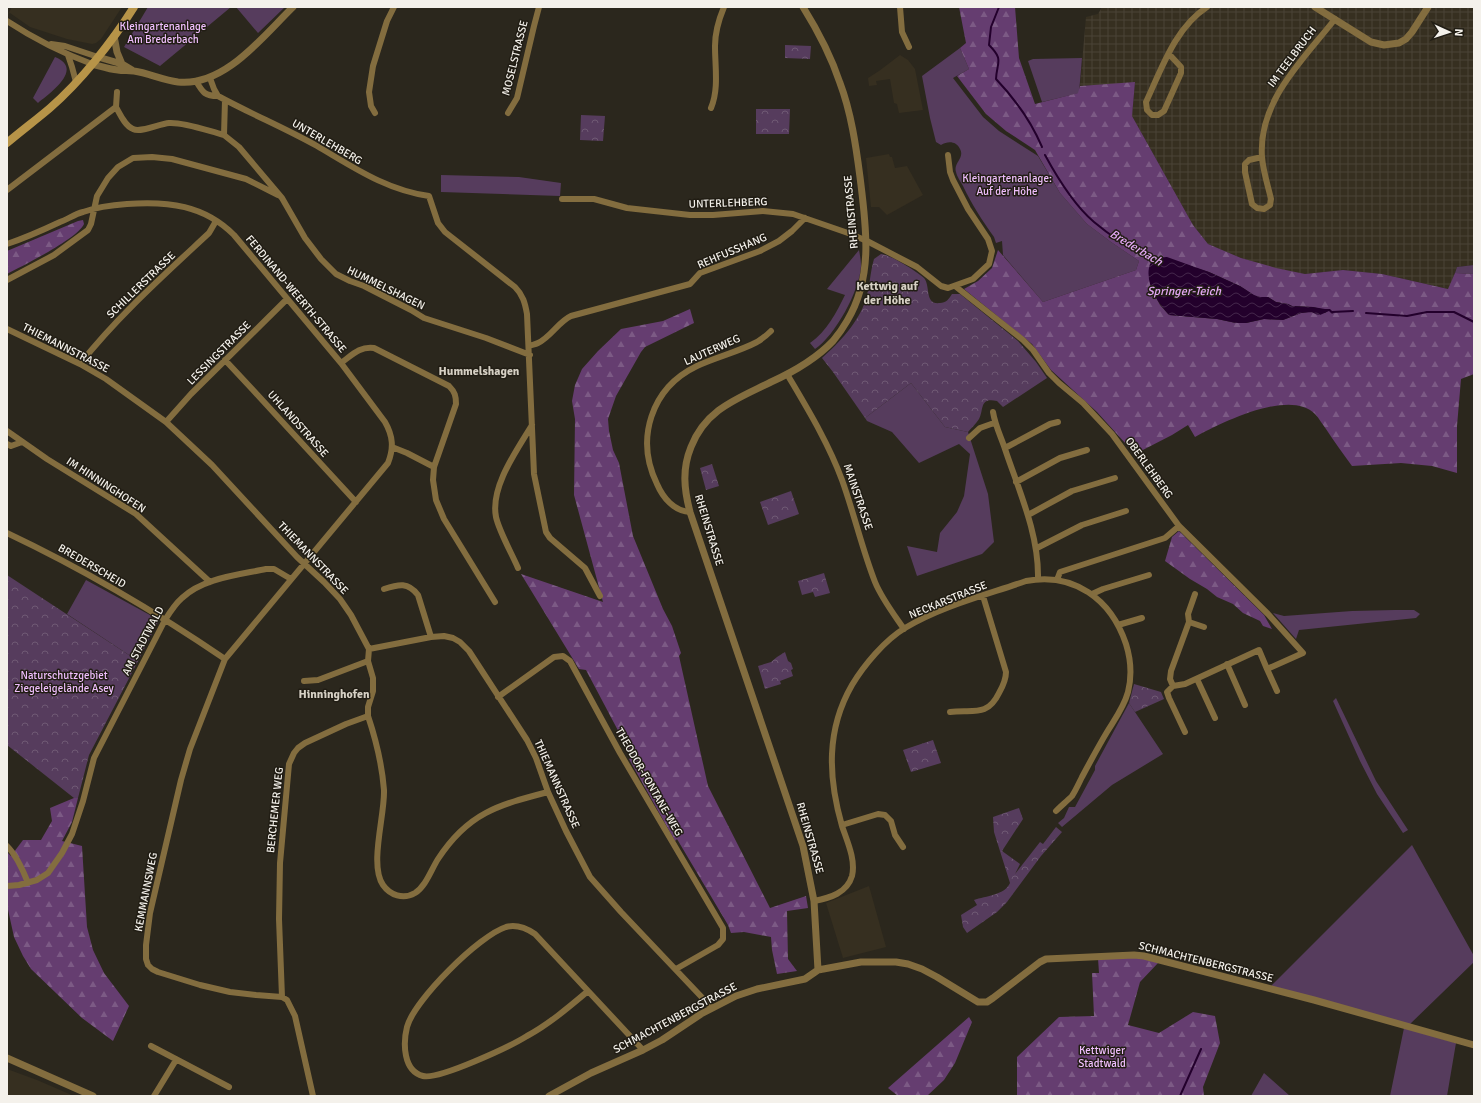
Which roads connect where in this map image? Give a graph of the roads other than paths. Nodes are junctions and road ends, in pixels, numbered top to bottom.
1 (134, 7) edge
2 (293, 7) edge
3 (394, 7) edge
4 (539, 7) edge
5 (724, 7) edge
6 (803, 7) edge
7 (900, 7) edge
8 (1207, 7) edge
9 (1315, 7) edge
10 (1428, 7) edge
11 (1335, 19) junction
12 (7, 21) edge
13 (114, 36) junction
14 (48, 43) junction
15 (909, 48) dead end
16 (1169, 54) junction
17 (68, 55) junction
18 (98, 56) junction
19 (92, 64) junction
20 (122, 64) junction
21 (133, 70) junction
22 (210, 78) junction
23 (196, 81) junction
24 (76, 82) junction
25 (117, 92) dead end
26 (218, 96) junction
27 (225, 100) junction
28 (116, 107) junction
29 (710, 108) dead end
30 (375, 113) dead end
31 (508, 113) dead end
32 (224, 135) junction
33 (7, 143) edge
34 (948, 155) dead end
35 (1262, 157) junction
36 (7, 190) edge
37 (282, 198) junction
38 (562, 199) dead end
39 (94, 208) junction
40 (805, 218) junction
41 (216, 220) junction
42 (867, 240) junction
43 (7, 244) edge
44 (7, 280) edge
45 (941, 286) junction
46 (955, 286) junction
47 (938, 293) dead end
48 (286, 300) junction
49 (7, 329) edge
50 (771, 331) dead end
51 (529, 346) junction
52 (530, 355) junction
53 (225, 360) junction
54 (341, 363) junction
55 (80, 364) junction
56 (787, 374) junction
57 (992, 412) dead end
58 (166, 422) junction
59 (1058, 422) dead end
60 (994, 423) junction
61 (532, 425) junction
62 (7, 431) edge
63 (969, 438) dead end
64 (22, 442) junction
65 (7, 444) edge
66 (392, 447) junction
67 (1004, 448) junction
68 (1087, 450) dead end
69 (434, 467) junction
70 (1115, 478) dead end
71 (1016, 482) junction
72 (356, 502) junction
73 (1126, 511) dead end
74 (690, 512) junction
75 (1028, 514) junction
76 (1180, 526) junction
77 (7, 533) edge
78 (1037, 548) junction
79 (305, 563) junction
80 (518, 568) dead end
81 (1149, 575) dead end
82 (292, 579) junction
83 (1038, 579) junction
84 (1057, 580) junction
85 (210, 582) junction
86 (384, 588) dead end
87 (1092, 594) junction
88 (1195, 594) dead end
89 (600, 596) dead end
90 (983, 596) junction
91 (495, 602) dead end
92 (1142, 618) dead end
93 (165, 620) junction
94 (1189, 622) junction
95 (1118, 625) junction
96 (1204, 627) dead end
97 (904, 628) junction
98 (431, 637) junction
99 (369, 649) junction
100 (225, 659) junction
101 (368, 661) junction
102 (1227, 664) junction
103 (1267, 669) junction
104 (1197, 679) junction
105 (304, 681) dead end
106 (1173, 686) junction
107 (1277, 690) dead end
108 (498, 697) junction
109 (1245, 705) dead end
110 (950, 712) dead end
111 (368, 716) junction
112 (1215, 718) dead end
113 (1185, 732) dead end
114 (548, 792) junction
115 (1056, 811) dead end
116 (842, 825) junction
117 (7, 846) edge
118 (903, 847) dead end
119 (28, 883) junction
120 (7, 886) edge
121 (814, 901) junction
122 (676, 969) junction
123 (818, 970) junction
124 (588, 991) junction
125 (282, 996) junction
126 (712, 1008) junction
127 (1474, 1045) edge
128 (151, 1046) dead end
129 (643, 1050) junction
130 (7, 1058) edge
131 (176, 1060) junction
132 (228, 1087) dead end
133 (93, 1096) edge
134 (154, 1096) edge
135 (313, 1096) edge
136 (549, 1096) edge

1 - 13 main road
2 - 22 street
3 - 30 street
4 - 31 street, MOSELSTRASSE
5 - 29 street
6 - 42 street, RHEINSTRASSE
7 - 15 street
8 - 16 street
9 - 11 street
10 - 11 street
11 - 35 street, IM TEELBRUCH
12 - 14 street
13 - 18 main road
13 - 20 street
14 - 17 street
14 - 18 street
16 - 16 street
17 - 19 street
17 - 24 street
18 - 19 main road
18 - 20 street
19 - 21 street
19 - 24 main road
20 - 21 street
21 - 23 street
22 - 23 street
22 - 26 street
23 - 26 street, UNTERLEHBERG
24 - 33 main road
25 - 28 street
26 - 27 street, UNTERLEHBERG
27 - 32 street
27 - 51 street, UNTERLEHBERG
28 - 32 street, HUMMELSHAGEN
28 - 36 street
32 - 37 street, HUMMELSHAGEN
34 - 46 street
35 - 35 street, IM TEELBRUCH
37 - 39 street
37 - 52 street, HUMMELSHAGEN
38 - 40 street, UNTERLEHBERG
39 - 41 street, FERDINAND-WEERTH-STRASSE
39 - 43 street, FERDINAND-WEERTH-STRASSE
39 - 44 street
40 - 42 street, UNTERLEHBERG
40 - 51 street, REHFUSSHANG
41 - 48 street, FERDINAND-WEERTH-STRASSE
41 - 55 street, SCHILLERSTRASSE
42 - 45 street
42 - 56 street, RHEINSTRASSE
45 - 46 street
45 - 47 street
46 - 76 street, OBERLEHBERG
48 - 53 street, LESSINGSTRASSE
48 - 54 street, FERDINAND-WEERTH-STRASSE
49 - 55 street, THIEMANNSTRASSE
50 - 74 street, LAUTERWEG
51 - 52 street
52 - 61 street
53 - 58 street, LESSINGSTRASSE
53 - 72 street, UHLANDSTRASSE
54 - 66 street, FERDINAND-WEERTH-STRASSE
54 - 69 street
55 - 58 street, THIEMANNSTRASSE
56 - 74 street, RHEINSTRASSE
56 - 97 street, MAINSTRASSE
57 - 60 street
58 - 79 street, THIEMANNSTRASSE
59 - 67 street
60 - 63 street
60 - 67 street
61 - 80 street
61 - 89 street
62 - 64 street, IM HINNINGHOFEN
64 - 65 street
64 - 85 street, IM HINNINGHOFEN
66 - 69 street
66 - 72 street
67 - 71 street
68 - 71 street
69 - 91 street
70 - 75 street
71 - 75 street
72 - 79 street
73 - 78 street
74 - 121 street, RHEINSTRASSE
75 - 78 street
76 - 84 street
76 - 103 street, OBERLEHBERG
77 - 93 street, BREDERSCHEID
78 - 83 street
79 - 82 street, KEMMANNSWEG
79 - 99 street, THIEMANNSTRASSE
81 - 87 street
82 - 85 street, AM STADTWALD
82 - 100 street, KEMMANNSWEG
83 - 84 street, NECKARSTRASSE
83 - 90 street, NECKARSTRASSE
84 - 87 street, NECKARSTRASSE
85 - 93 street, AM STADTWALD
86 - 98 street
87 - 95 street, NECKARSTRASSE
88 - 94 street
90 - 97 street, NECKARSTRASSE
90 - 110 street
92 - 95 street
93 - 100 street
93 - 119 street, AM STADTWALD
94 - 96 street
94 - 106 street
95 - 115 street, NECKARSTRASSE
97 - 116 street, NECKARSTRASSE
98 - 99 street, THIEMANNSTRASSE
98 - 108 street, THIEMANNSTRASSE
99 - 101 street
100 - 125 street, KEMMANNSWEG
101 - 105 street
101 - 111 street
102 - 103 street
102 - 104 street
102 - 109 street
103 - 107 street
104 - 106 street
104 - 112 street
106 - 113 street
108 - 114 street, THIEMANNSTRASSE
108 - 122 street, THEODOR-FONTANE-WEG
111 - 114 street
111 - 125 street, BERCHEMER WEG
114 - 122 street, THIEMANNSTRASSE
116 - 118 street
116 - 121 street, NECKARSTRASSE
117 - 119 street
119 - 120 street, AM STADTWALD
121 - 123 street, RHEINSTRASSE
122 - 126 street, THIEMANNSTRASSE
123 - 126 street, SCHMACHTENBERGSTRASSE
123 - 127 street, SCHMACHTENBERGSTRASSE
124 - 124 street
124 - 129 street
125 - 135 street
126 - 129 street, SCHMACHTENBERGSTRASSE
128 - 131 street
129 - 136 street, SCHMACHTENBERGSTRASSE
130 - 133 street
131 - 132 street
131 - 134 street

